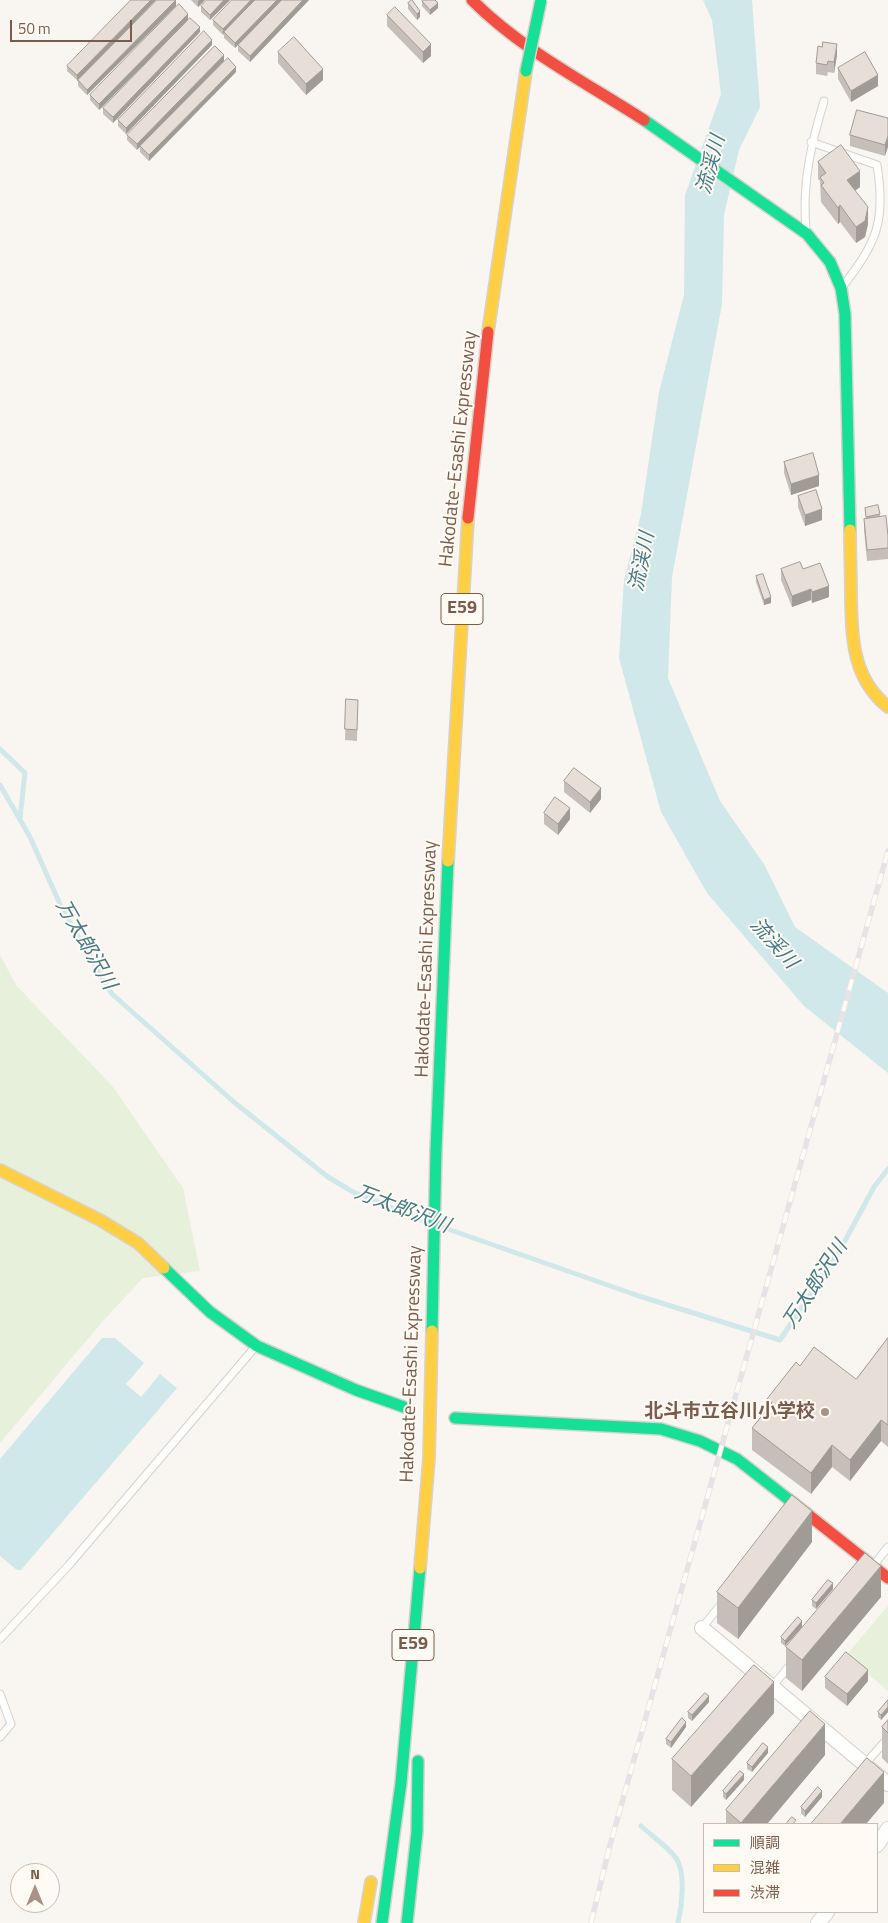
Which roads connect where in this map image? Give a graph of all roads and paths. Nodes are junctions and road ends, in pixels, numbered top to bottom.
1 (472, 0) edge
2 (541, 0) edge
3 (824, 101) dead end
4 (811, 142) junction
5 (807, 234) junction
6 (841, 288) junction
7 (888, 707) edge
8 (0, 1170) edge
9 (256, 1346) junction
10 (404, 1407) dead end
11 (455, 1418) dead end
12 (425, 1508) junction
13 (888, 1547) edge
14 (870, 1570) junction
15 (888, 1578) edge
16 (726, 1598) edge
17 (702, 1628) joint
18 (0, 1640) edge
19 (797, 1656) edge
20 (772, 1687) junction
21 (0, 1694) edge
22 (420, 1704) dead end
23 (0, 1737) edge
24 (888, 1738) edge
25 (419, 1754) dead end
26 (867, 1770) junction
27 (401, 1783) junction
28 (888, 1784) edge
29 (888, 1829) edge
30 (878, 1843) edge
31 (379, 1854) dead end
32 (374, 1872) dead end
33 (826, 1913) edge
34 (364, 1923) edge
35 (382, 1923) edge
36 (407, 1923) edge
37 (818, 1923) edge

1 - 5 main road
2 - 12 main road, Hakodate-Esashi Expressway / E59, bridge
3 - 4 lane
4 - 5 lane
4 - 6 lane
5 - 6 main road
6 - 7 main road
8 - 9 main road
9 - 10 main road
9 - 18 lane
11 - 14 main road
12 - 22 main road
12 - 27 main road, Hakodate-Esashi Expressway / E59
13 - 14 lane
14 - 15 main road
16 - 17 lane
17 - 20 street
19 - 20 lane
20 - 26 street
21 - 23 lane
24 - 26 lane
25 - 36 main road
26 - 28 street
27 - 31 main road
27 - 35 main road, Hakodate-Esashi Expressway / E59
29 - 30 street
32 - 34 main road
33 - 37 street

